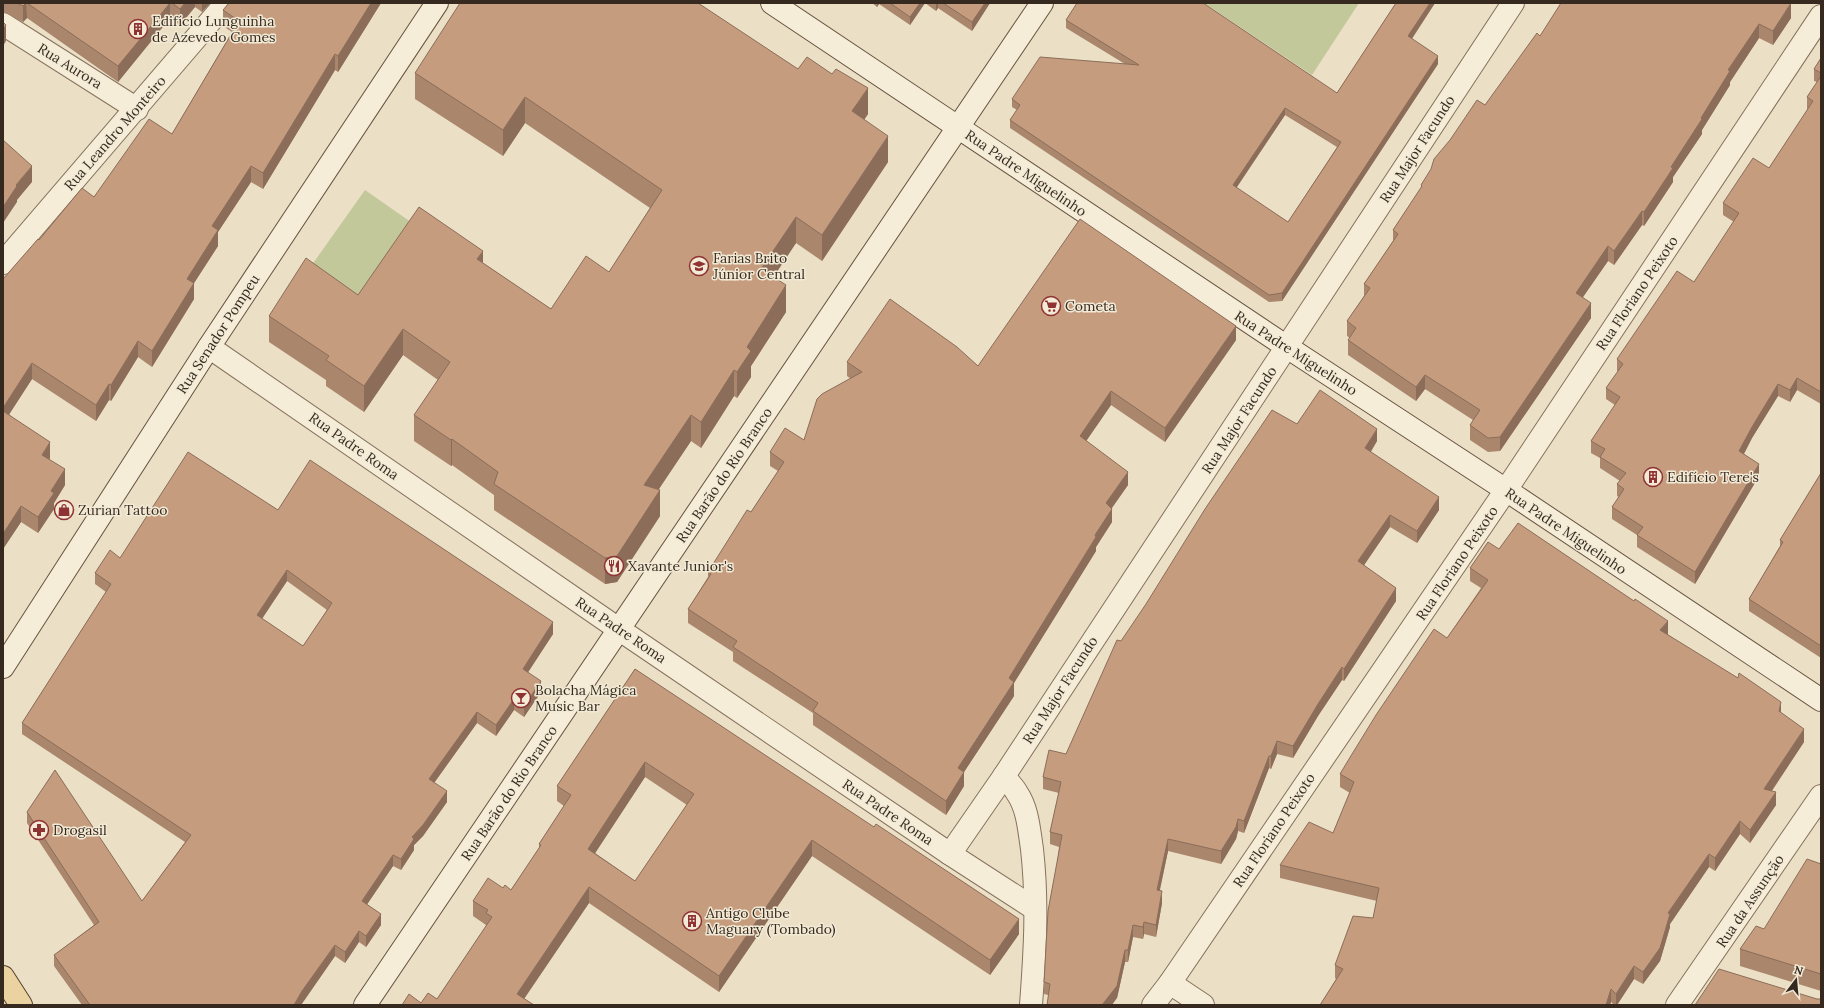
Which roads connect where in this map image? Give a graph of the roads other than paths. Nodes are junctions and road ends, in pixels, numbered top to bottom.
1 (226, 3) edge
2 (437, 3) edge
3 (772, 3) edge
4 (1042, 3) edge
5 (1513, 3) edge
6 (1821, 16) edge
7 (3, 24) edge
8 (137, 109) junction
9 (958, 128) junction
10 (3, 263) edge
11 (209, 347) junction
12 (1286, 348) junction
13 (1506, 490) junction
14 (620, 630) junction
15 (3, 667) edge
16 (1821, 700) edge
17 (1004, 776) junction
18 (1821, 796) edge
19 (950, 854) junction
20 (1035, 909) junction
21 (1704, 968) junction
22 (1726, 974) edge
23 (3, 977) edge
24 (1170, 983) junction
25 (21, 1005) edge
26 (365, 1005) edge
27 (1030, 1005) edge
28 (1153, 1005) edge
29 (1203, 1005) edge
30 (1677, 1005) edge

1 - 8 street, Rua Leandro Monteiro
2 - 11 street, Rua Senador Pompeu
3 - 9 street, Rua Padre Miguelinho
4 - 9 street, Rua Barão do Rio Branco
5 - 12 street, Rua Major Facundo
6 - 13 street, Rua Floriano Peixoto
7 - 8 street, Rua Aurora
8 - 10 street, Rua Leandro Monteiro
9 - 12 street, Rua Padre Miguelinho
9 - 14 street, Rua Barão do Rio Branco
11 - 14 street, Rua Padre Roma
11 - 15 street, Rua Senador Pompeu
12 - 13 street, Rua Padre Miguelinho
12 - 17 street, Rua Major Facundo
13 - 16 street, Rua Padre Miguelinho
13 - 24 street, Rua Floriano Peixoto
14 - 19 street, Rua Padre Roma
14 - 26 street, Rua Barão do Rio Branco
17 - 19 street, Rua Major Facundo
17 - 20 street
18 - 21 street, Rua da Assunção
19 - 20 street, Rua Padre Roma
20 - 27 street
21 - 22 street
21 - 30 street, Rua da Assunção
23 - 25 main road
24 - 28 street, Rua Floriano Peixoto
24 - 29 street

